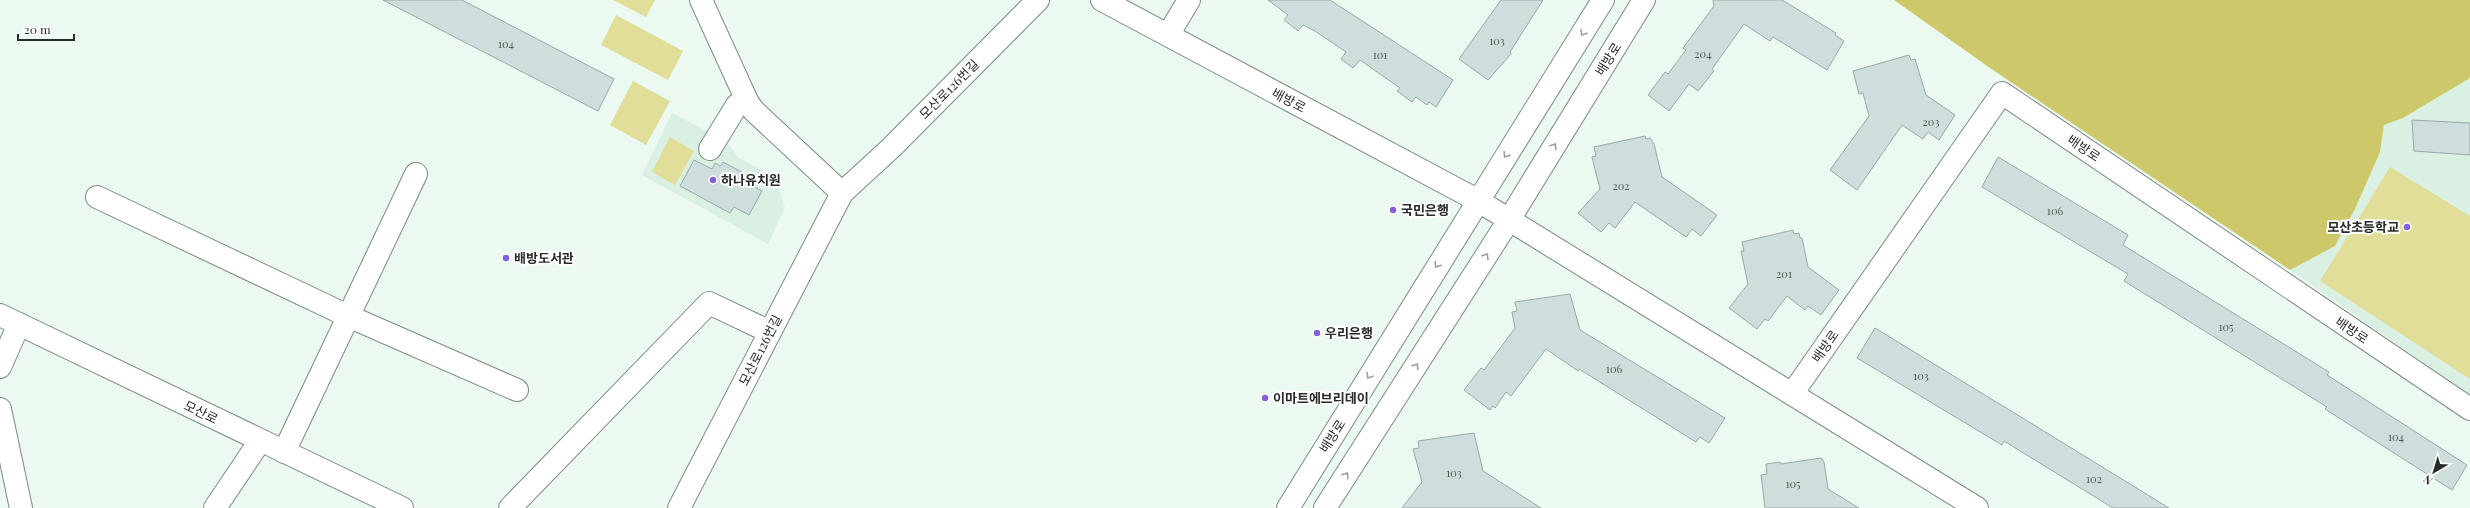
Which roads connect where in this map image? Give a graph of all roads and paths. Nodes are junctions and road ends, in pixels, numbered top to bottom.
1 (701, 0) edge
2 (1038, 0) edge
3 (1102, 0) edge
4 (1189, 0) edge
5 (1604, 0) edge
6 (1644, 0) edge
7 (1168, 35) junction
8 (748, 103) junction
9 (710, 149) dead end
10 (416, 174) dead end
11 (842, 193) junction
12 (97, 197) dead end
13 (1477, 200) junction
14 (1509, 220) junction
15 (348, 316) junction
16 (9, 320) edge
17 (770, 332) junction
18 (0, 368) edge
19 (517, 390) dead end
20 (1792, 394) junction
21 (0, 409) edge
22 (2470, 409) edge
23 (260, 441) junction
24 (284, 452) junction
25 (7, 480) edge
26 (21, 508) edge
27 (215, 508) edge
28 (402, 508) edge
29 (510, 508) edge
30 (679, 508) edge
31 (1288, 508) edge
32 (1325, 508) edge
33 (1977, 508) edge

1 - 8 street
2 - 11 street, 모산로126번길
3 - 7 street, 배방로
4 - 7 street
5 -> 13 street, 배방로
14 -> 6 street, 배방로
7 - 13 street, 배방로
8 - 9 street
8 - 11 street
10 - 15 street
11 - 17 street, 모산로126번길
12 - 15 street
13 - 14 street, 배방로
13 -> 31 street, 배방로
14 - 20 street, 배방로
32 -> 14 street, 배방로
15 - 19 street
15 - 24 street
16 - 18 street
16 - 23 street, 모산로
17 - 29 street
17 - 30 street, 모산로126번길
20 - 22 street, 배방로
20 - 33 street, 배방로
21 - 25 street
23 - 24 street, 모산로
23 - 27 street
24 - 28 street, 모산로
25 - 26 street

